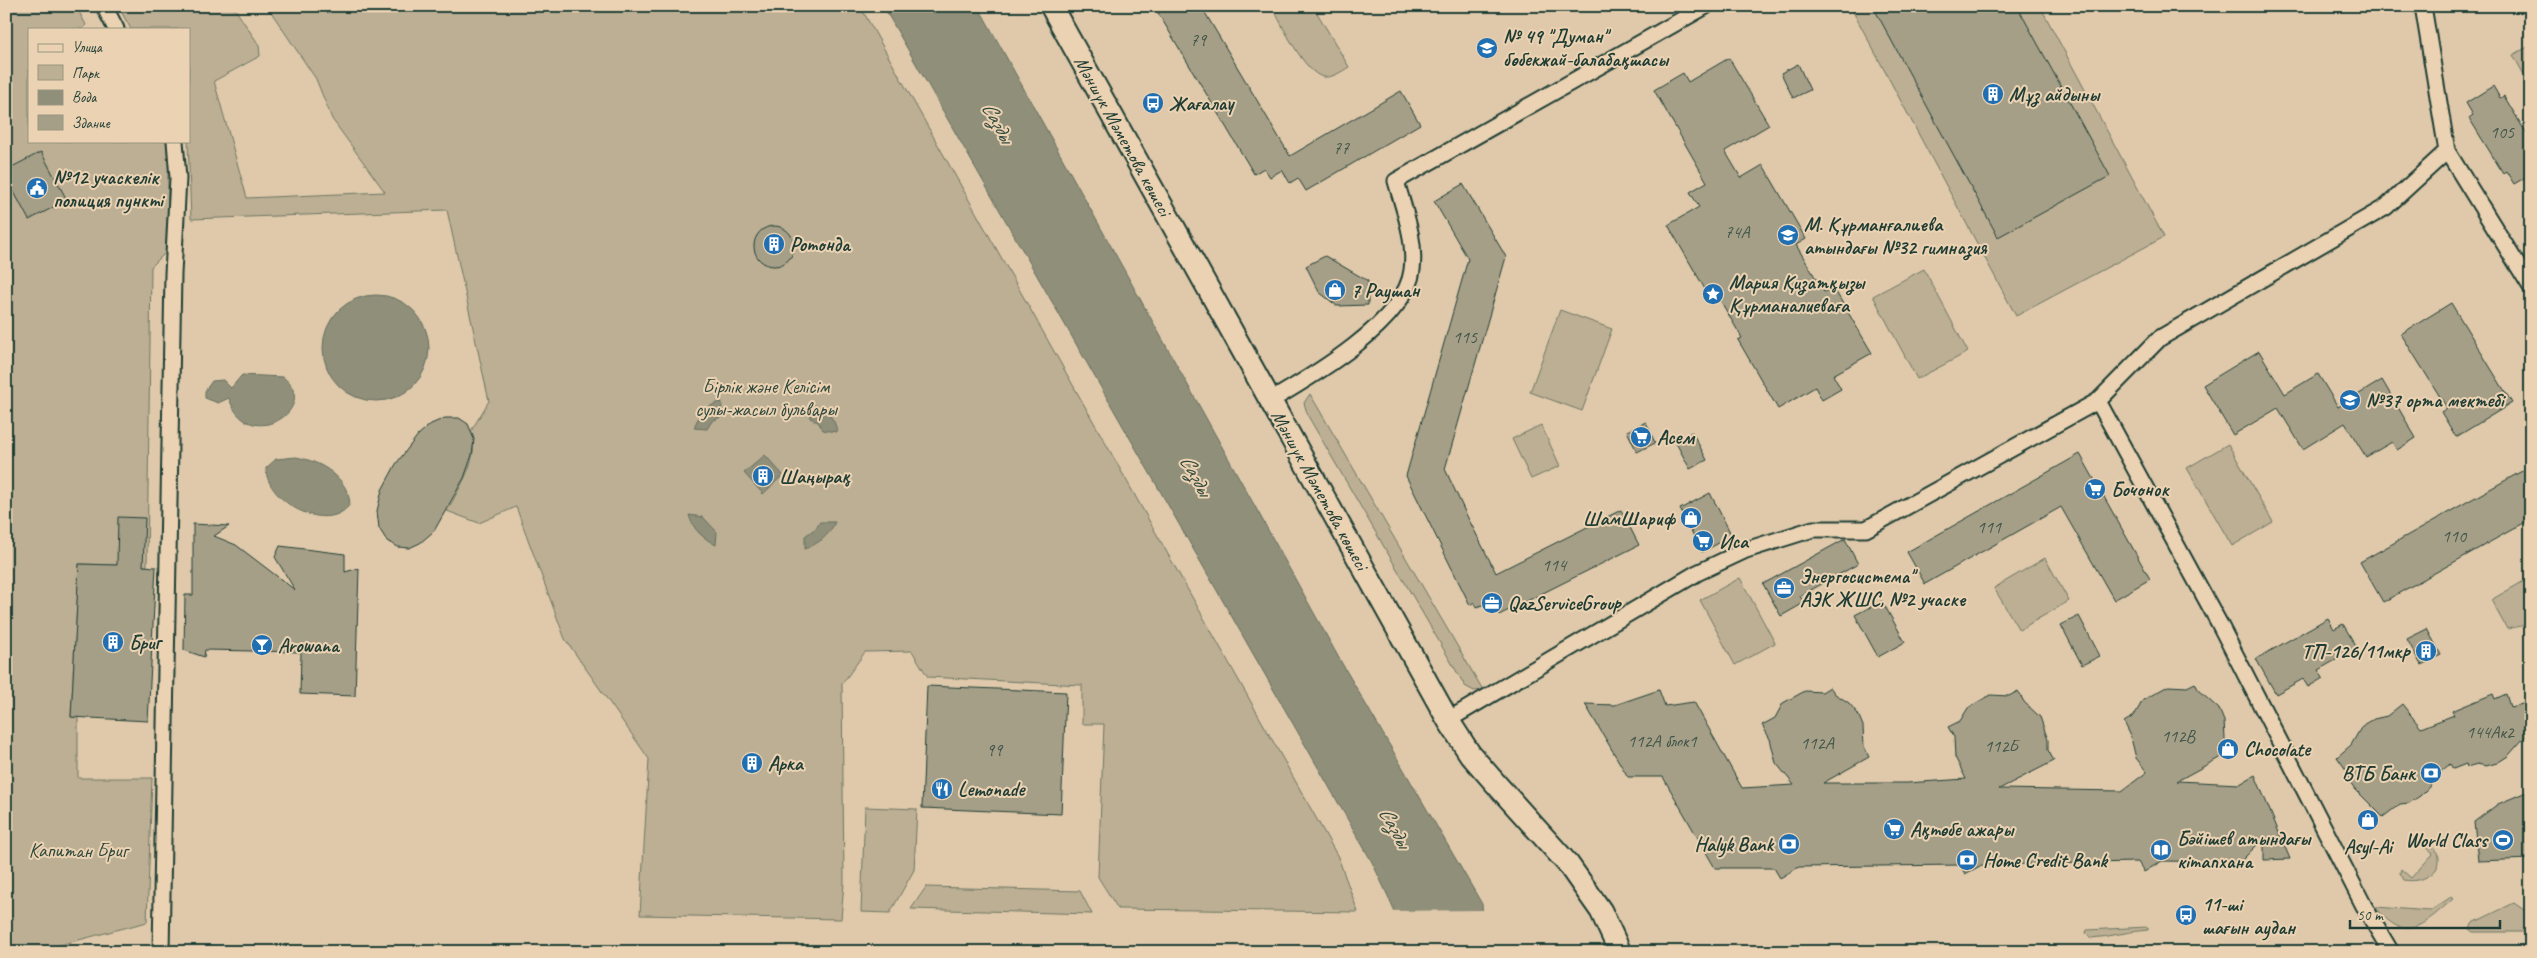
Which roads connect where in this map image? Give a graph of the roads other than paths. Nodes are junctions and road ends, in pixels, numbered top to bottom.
1 (104, 6) edge
2 (1051, 6) edge
3 (1706, 6) edge
4 (2423, 6) edge
5 (115, 28) edge
6 (175, 142) edge
7 (2448, 151) junction
8 (2531, 287) edge
9 (1270, 401) junction
10 (2098, 401) junction
11 (1448, 720) junction
12 (161, 952) edge
13 (1620, 952) edge
14 (2391, 952) edge

1 - 5 street
2 - 9 main road, Мәншүк Мәметова көшесі
3 - 9 street
4 - 7 street
6 - 12 street
7 - 8 street
7 - 10 street
9 - 11 main road, Мәншүк Мәметова көшесі
10 - 11 street
10 - 14 street
11 - 13 main road, Мәншүк Мәметова көшесі

